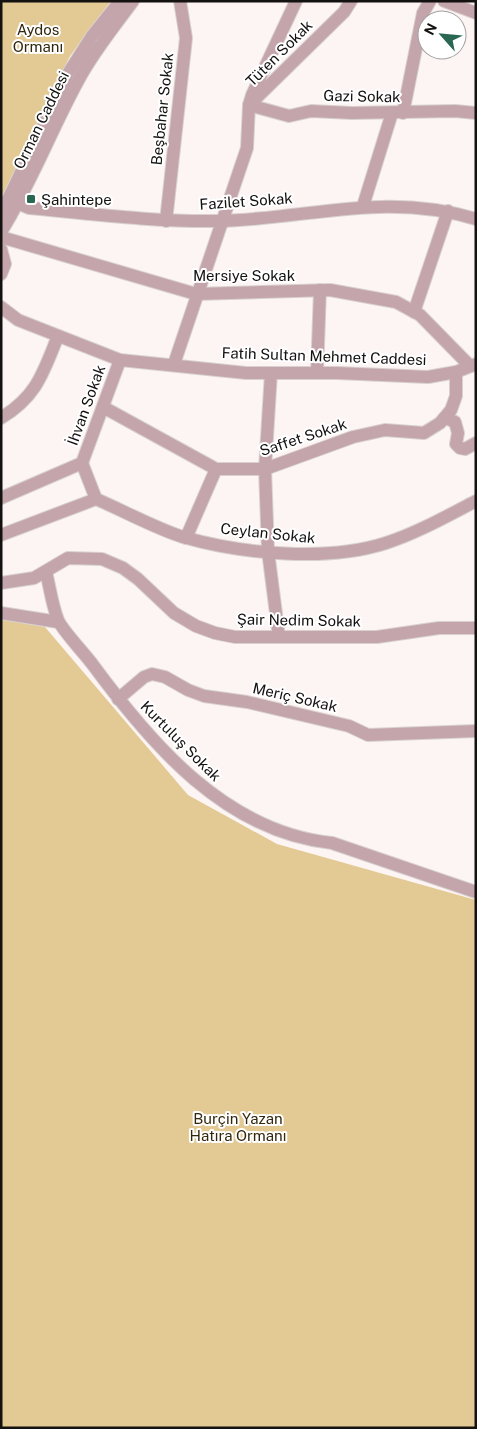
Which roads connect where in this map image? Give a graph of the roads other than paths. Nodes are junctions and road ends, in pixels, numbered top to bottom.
1 (120, 1) edge
2 (133, 1) edge
3 (180, 1) edge
4 (296, 1) edge
5 (351, 1) edge
6 (430, 1) edge
7 (444, 1) edge
8 (476, 13) edge
9 (249, 105) junction
10 (398, 113) junction
11 (476, 113) edge
12 (14, 201) junction
13 (363, 206) junction
14 (448, 211) junction
15 (1, 214) edge
16 (476, 219) edge
17 (166, 221) junction
18 (221, 221) junction
19 (1, 232) edge
20 (1, 237) edge
21 (1, 249) edge
22 (1, 274) edge
23 (320, 290) junction
24 (196, 294) junction
25 (1, 307) edge
26 (414, 312) junction
27 (58, 336) junction
28 (120, 360) junction
29 (174, 364) junction
30 (473, 365) edge
31 (271, 372) junction
32 (456, 372) junction
33 (317, 373) junction
34 (103, 407) junction
35 (1, 418) edge
36 (446, 418) junction
37 (476, 443) edge
38 (82, 463) junction
39 (216, 468) junction
40 (265, 469) junction
41 (1, 498) edge
42 (96, 499) junction
43 (476, 501) edge
44 (1, 535) edge
45 (186, 538) junction
46 (268, 551) junction
47 (46, 572) junction
48 (1, 584) edge
49 (1, 613) edge
50 (58, 622) junction
51 (476, 628) edge
52 (278, 637) junction
53 (118, 699) junction
54 (476, 731) edge
55 (476, 892) edge

1 - 12 street, Orman Caddesi
2 - 12 street, Orman Caddesi
3 - 17 street, Beşbahar Sokak
4 - 9 street
5 - 9 street, Tüten Sokak
6 - 10 street
7 - 8 street
9 - 10 street, Gazi Sokak
9 - 18 street
10 - 11 street, Gazi Sokak
10 - 13 street
12 - 15 street, Orman Caddesi
12 - 17 street, Fazilet Sokak
12 - 19 street, Orman Caddesi
13 - 14 street, Fazilet Sokak
13 - 18 street, Fazilet Sokak
14 - 16 street, Fazilet Sokak
14 - 26 street
17 - 18 street, Fazilet Sokak
18 - 24 street
20 - 24 street, Mersiye Sokak
21 - 22 street
23 - 24 street, Mersiye Sokak
23 - 26 street, Mersiye Sokak
23 - 33 street
24 - 29 street
25 - 27 street, Fatih Sultan Mehmet Caddesi
26 - 30 street, Mersiye Sokak
27 - 28 street, Fatih Sultan Mehmet Caddesi
27 - 35 street
28 - 29 street, Fatih Sultan Mehmet Caddesi
28 - 34 street, İhvan Sokak
29 - 31 street, Fatih Sultan Mehmet Caddesi
30 - 32 street, Fatih Sultan Mehmet Caddesi
31 - 33 street, Fatih Sultan Mehmet Caddesi
31 - 40 street
32 - 33 street, Fatih Sultan Mehmet Caddesi
32 - 36 street
34 - 38 street, İhvan Sokak
34 - 39 street, Saffet Sokak
36 - 37 street
36 - 40 street, Saffet Sokak
38 - 41 street, İhvan Sokak
38 - 42 street
39 - 40 street, Saffet Sokak
39 - 45 street
40 - 46 street
42 - 44 street
42 - 45 street, Ceylan Sokak
43 - 46 street, Ceylan Sokak
45 - 46 street, Ceylan Sokak
46 - 52 street
47 - 48 street, Şair Nedim Sokak
47 - 50 street, Kurtuluş Sokak
47 - 52 street, Şair Nedim Sokak
49 - 50 street
50 - 53 street, Kurtuluş Sokak
51 - 52 street, Şair Nedim Sokak
53 - 54 street, Meriç Sokak
53 - 55 street, Kurtuluş Sokak

